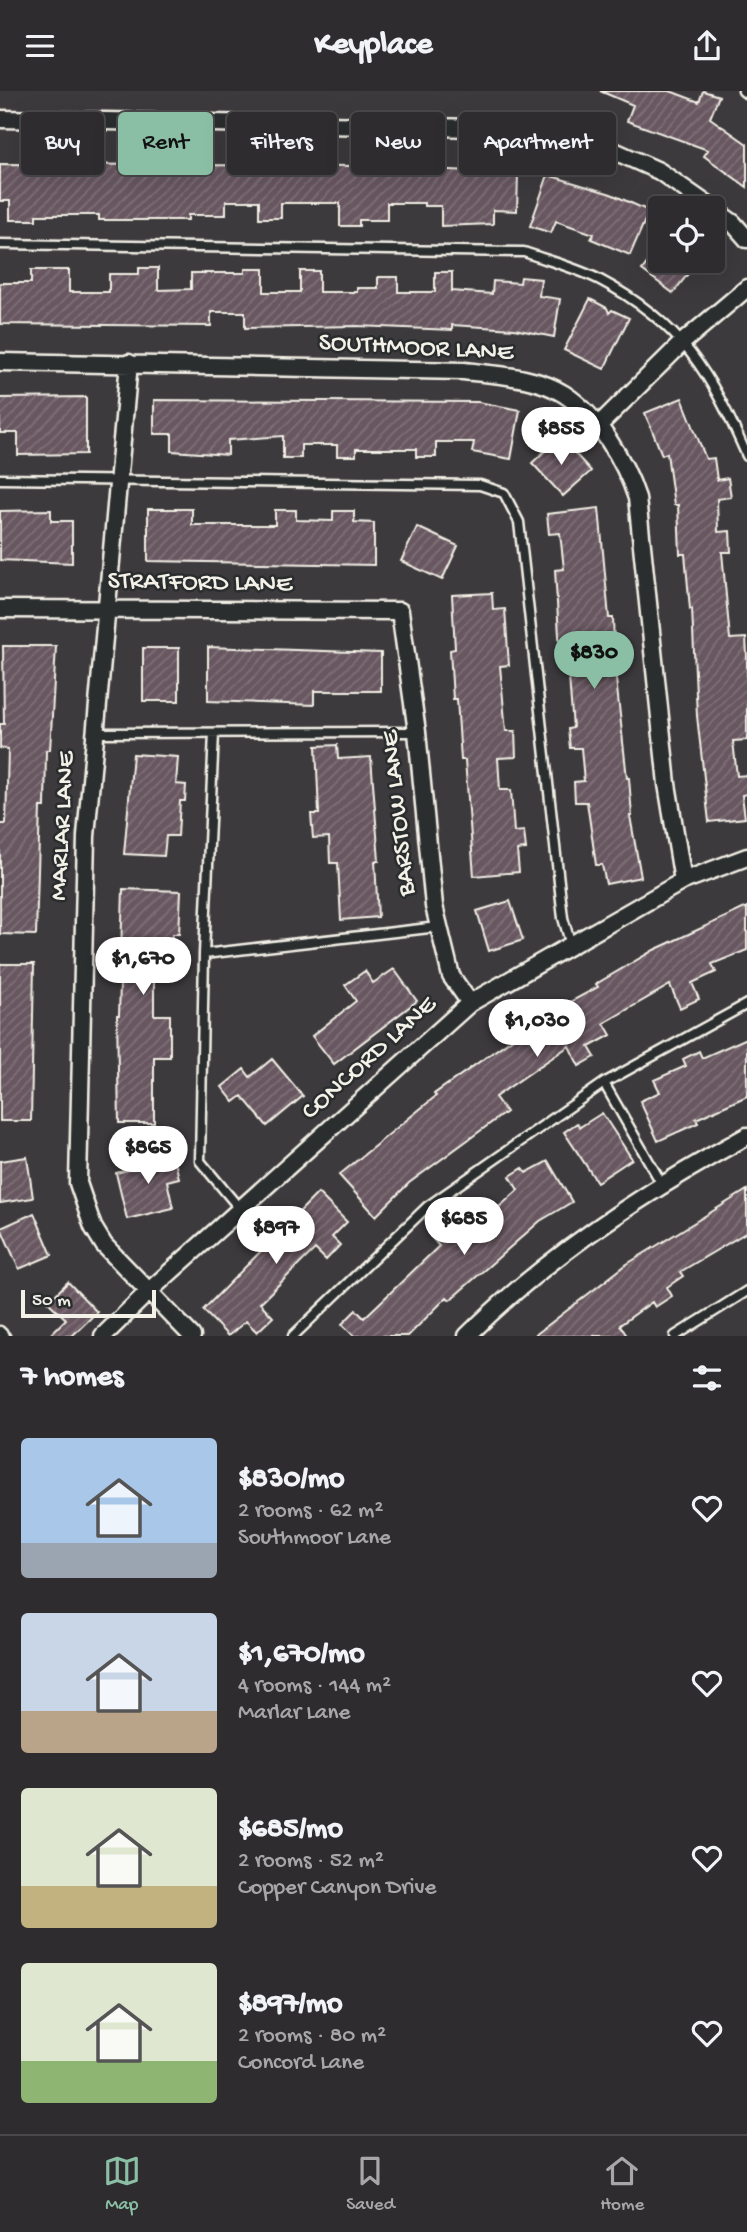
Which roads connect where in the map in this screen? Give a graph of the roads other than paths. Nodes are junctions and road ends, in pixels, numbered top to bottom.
1 (0, 119) edge
2 (693, 196) edge
3 (725, 217) edge
4 (747, 239) edge
5 (0, 244) edge
6 (747, 288) edge
7 (683, 342) junction
8 (0, 362) edge
9 (129, 363) junction
10 (598, 426) junction
11 (747, 456) edge
12 (0, 479) edge
13 (119, 481) junction
14 (0, 608) edge
15 (105, 608) junction
16 (400, 611) joint
17 (417, 732) junction
18 (94, 733) junction
19 (214, 733) junction
20 (747, 857) edge
21 (684, 881) junction
22 (438, 927) junction
23 (571, 945) junction
24 (204, 954) junction
25 (470, 1003) junction
26 (747, 1004) edge
27 (604, 1083) junction
28 (747, 1136) edge
29 (663, 1186) junction
30 (240, 1209) junction
31 (747, 1291) edge
32 (148, 1292) junction
33 (0, 1331) edge
34 (5, 1336) edge
35 (103, 1336) edge
36 (192, 1336) edge
37 (293, 1336) edge
38 (467, 1336) edge
39 (675, 1336) edge

1 - 2 street
3 - 4 street
5 - 7 lane
6 - 7 street
7 - 10 street
7 - 11 lane
8 - 9 street, SOUTHMOOR LANE
9 - 10 street, SOUTHMOOR LANE
9 - 13 street, MARLAR LANE
10 - 21 street, SOUTHMOOR LANE
12 - 13 lane
13 - 15 street, MARLAR LANE
13 - 23 lane
14 - 15 street, STRATFORD LANE
15 - 16 street, STRATFORD LANE
15 - 18 street, MARLAR LANE
16 - 17 street, BARSTOW LANE
17 - 19 lane
17 - 22 street, BARSTOW LANE
18 - 19 lane
18 - 32 street, MARLAR LANE
19 - 24 lane
20 - 21 street, CONCORD LANE
21 - 23 street, CONCORD LANE
22 - 24 lane
22 - 25 street, BARSTOW LANE
23 - 25 street, CONCORD LANE
24 - 30 lane
25 - 30 street, CONCORD LANE
26 - 27 lane
27 - 29 lane
27 - 37 lane
28 - 29 street
29 - 38 street
30 - 32 street, CONCORD LANE
31 - 39 lane
32 - 35 street, CONCORD LANE
32 - 36 street, MARLAR LANE
33 - 34 lane

